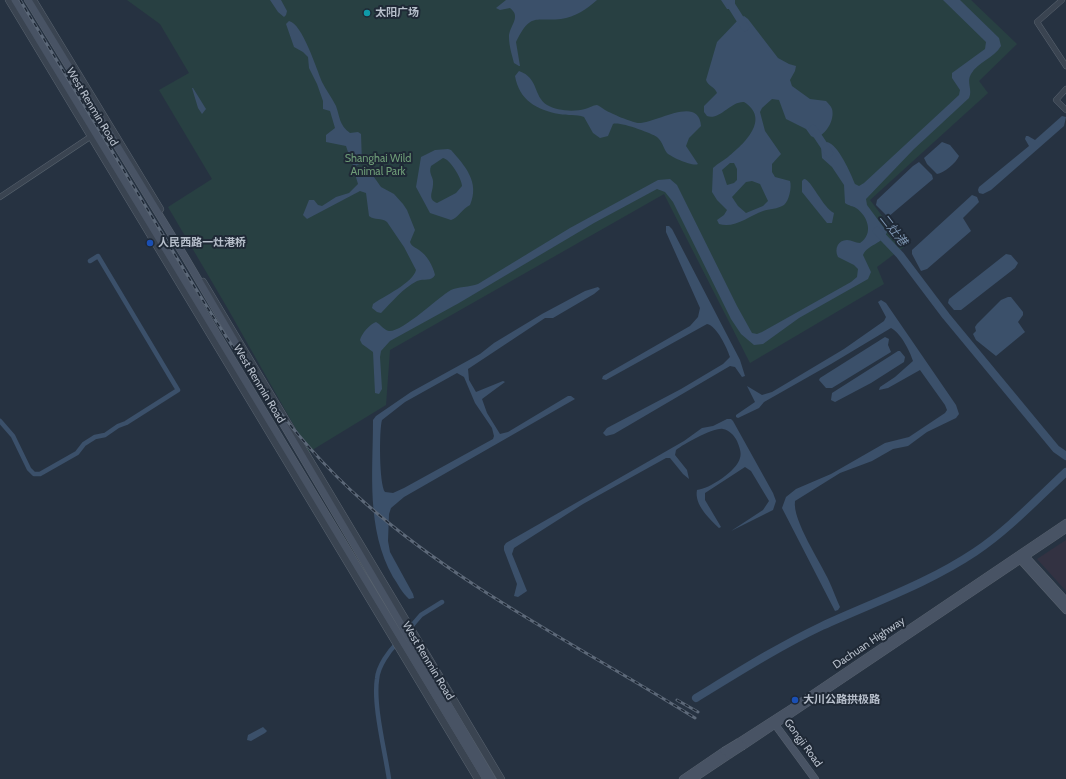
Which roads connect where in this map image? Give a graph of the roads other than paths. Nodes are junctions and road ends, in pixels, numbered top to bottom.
1 (9, 0) edge
2 (15, 0) edge
3 (28, 0) edge
4 (33, 0) edge
5 (1062, 0) edge
6 (1066, 66) edge
7 (1066, 89) edge
8 (1066, 110) edge
9 (107, 125) junction
10 (93, 134) junction
11 (0, 197) edge
12 (1066, 523) edge
13 (1066, 529) edge
14 (1021, 556) junction
15 (1066, 601) edge
16 (1066, 610) edge
17 (395, 628) junction
18 (404, 643) junction
19 (772, 724) junction
20 (726, 753) junction
21 (478, 779) edge
22 (486, 779) edge
23 (492, 779) edge
24 (501, 779) edge
25 (683, 779) edge
26 (693, 779) edge
27 (809, 779) edge
28 (815, 779) edge

1 - 10 street, West Renmin Road
2 - 10 main road, West Renmin Road
3 - 9 main road, West Renmin Road
4 - 9 street, West Renmin Road
5 - 6 street
7 - 8 street
9 - 10 street
9 - 17 main road, West Renmin Road
9 - 24 street, West Renmin Road
10 - 11 street
10 - 17 main road, West Renmin Road
12 - 14 main road, Dachuan Highway
13 - 14 main road, Dachuan Highway
14 - 15 main road
14 - 16 main road
14 - 19 main road, Dachuan Highway
17 - 18 main road, West Renmin Road
18 - 21 street, West Renmin Road
18 - 22 main road, West Renmin Road
18 - 23 main road, West Renmin Road
19 - 20 main road, Dachuan Highway, bridge
19 - 27 main road, Gongji Road
19 - 28 main road, Gongji Road
20 - 25 main road, Dachuan Highway
20 - 26 main road, Dachuan Highway

